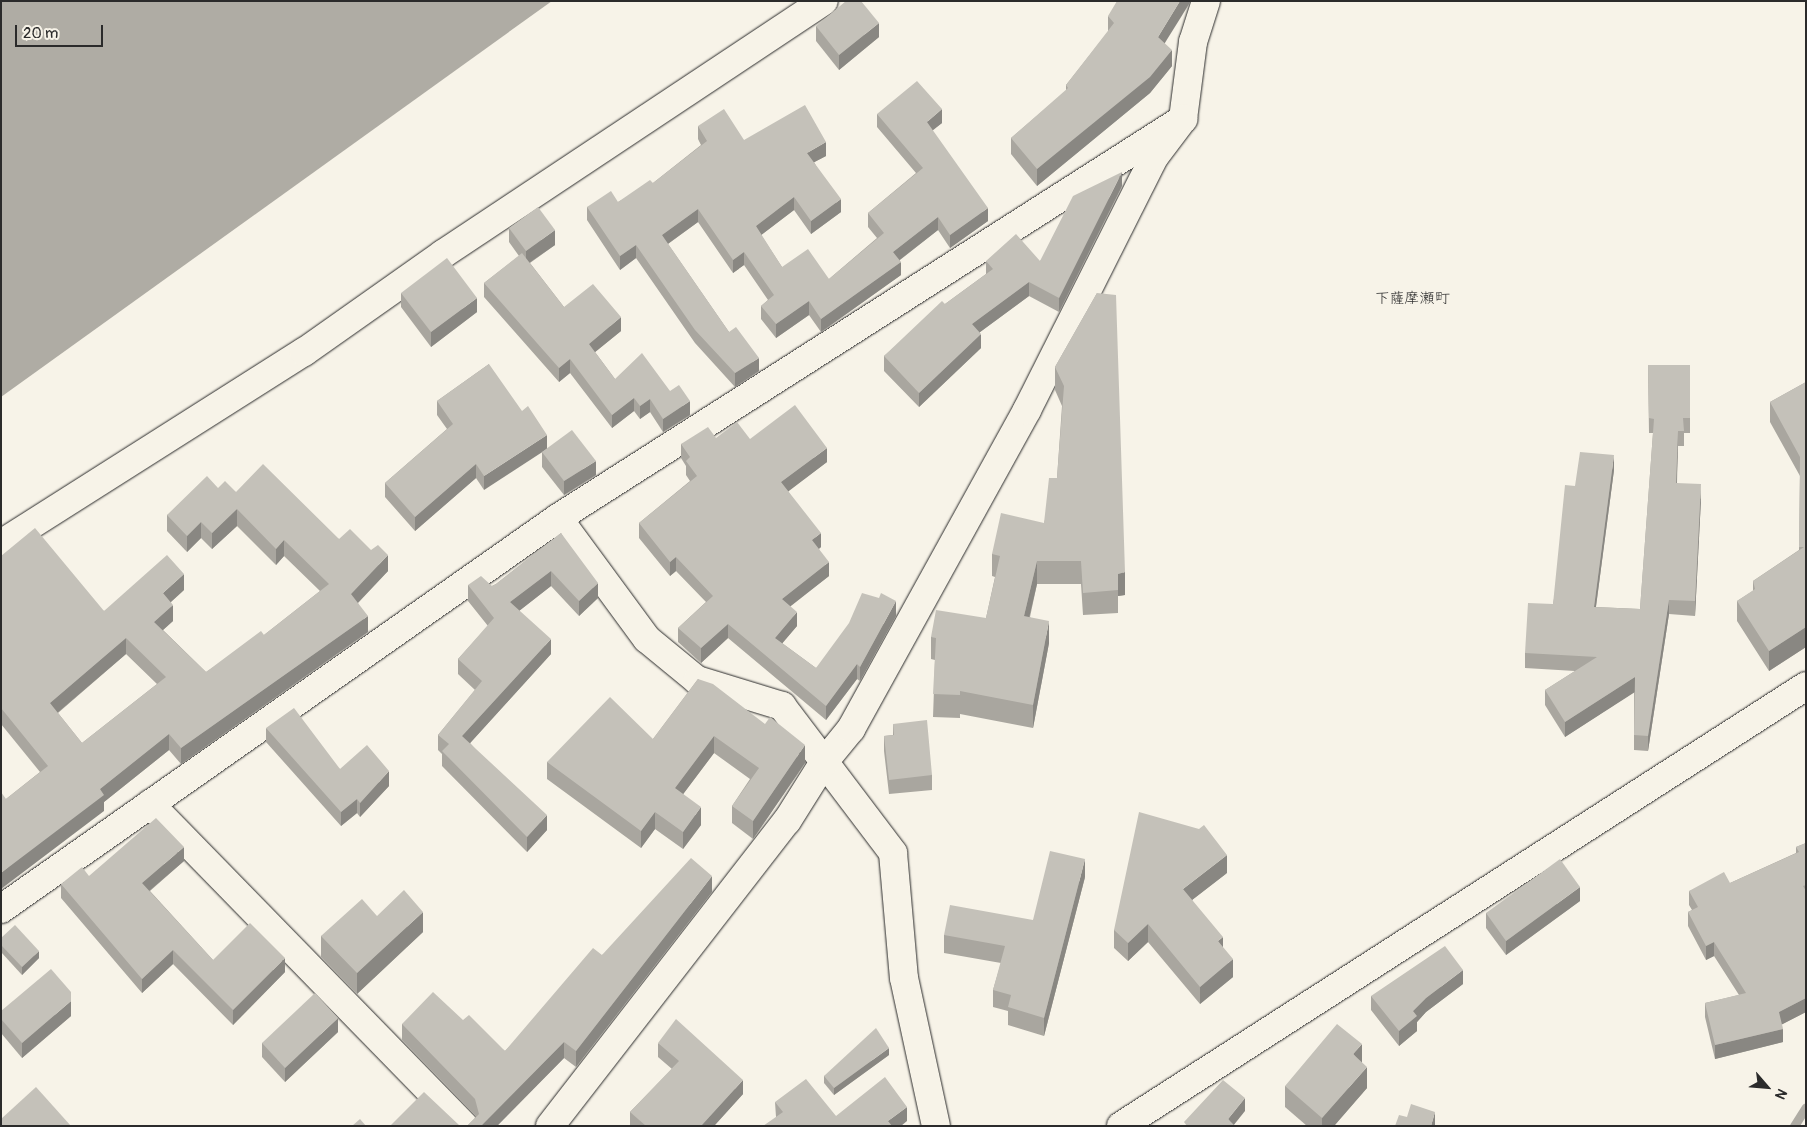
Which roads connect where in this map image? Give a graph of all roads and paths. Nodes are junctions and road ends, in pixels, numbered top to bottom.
1 (824, 1) edge
2 (1206, 1) edge
3 (1183, 119) junction
4 (558, 518) junction
5 (1, 544) edge
6 (1806, 686) edge
7 (824, 762) junction
8 (150, 804) junction
9 (1, 909) edge
10 (464, 1126) edge
11 (550, 1126) edge
12 (936, 1126) edge
13 (1121, 1126) edge

1 - 5 street
2 - 3 street
3 - 4 street
3 - 7 street
4 - 7 street
4 - 8 street
6 - 13 street
7 - 11 street
7 - 12 street
8 - 9 street
8 - 10 street

